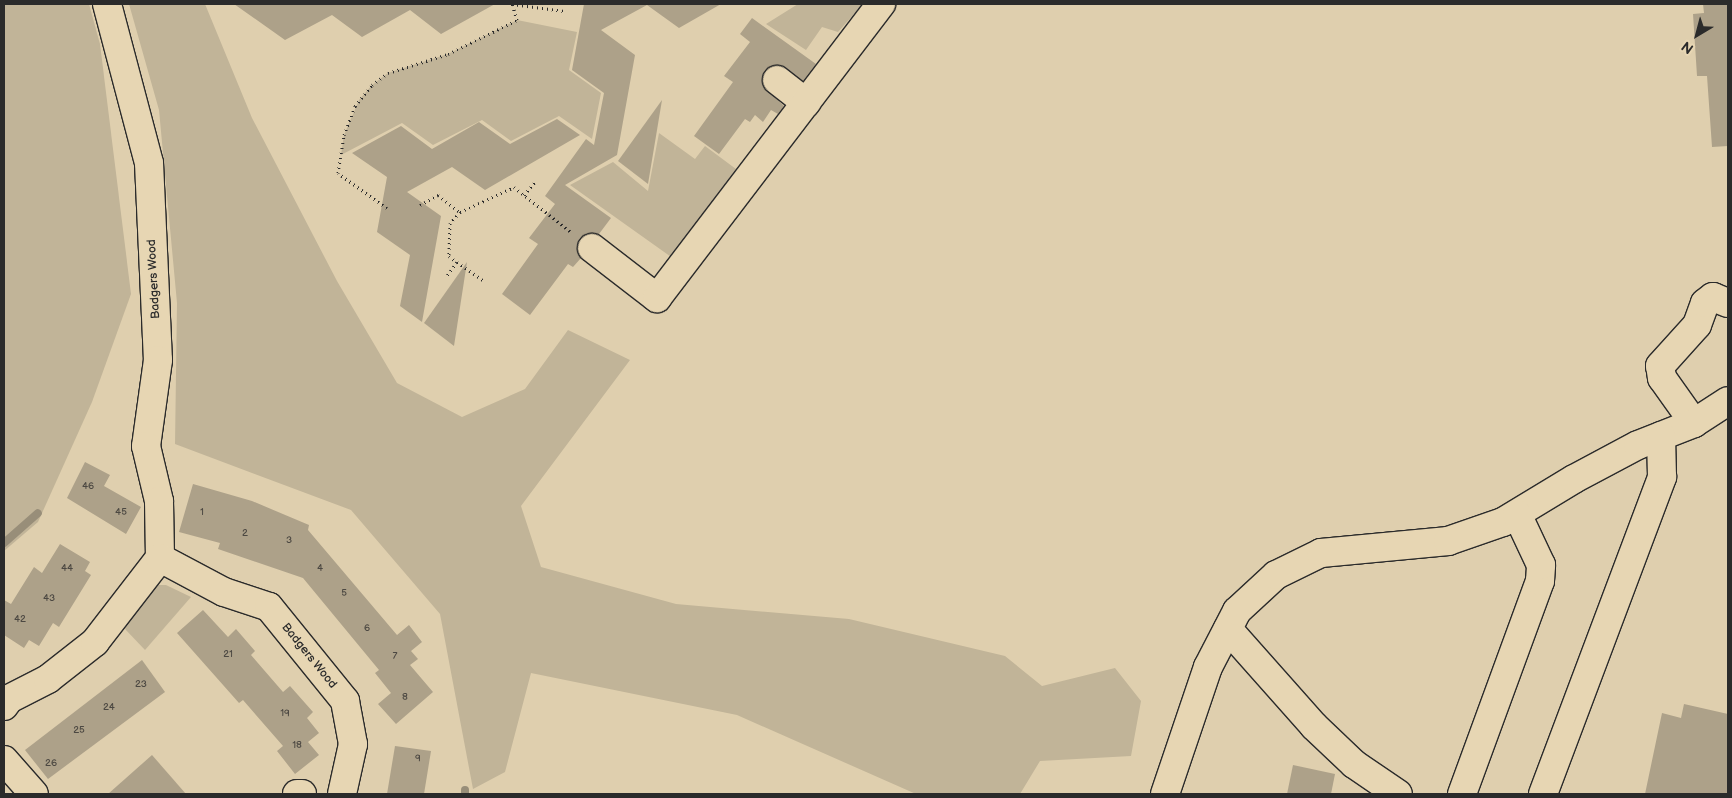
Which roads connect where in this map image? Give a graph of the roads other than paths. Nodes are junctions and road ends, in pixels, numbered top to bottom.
1 (107, 4) edge
2 (881, 4) edge
3 (777, 80) dead end
4 (806, 103) junction
5 (592, 248) road end
6 (1728, 303) edge
7 (1728, 401) edge
8 (1694, 423) junction
9 (1661, 436) junction
10 (1517, 514) junction
11 (160, 558) junction
12 (1228, 629) junction
13 (4, 706) edge
14 (4, 760) edge
15 (34, 794) edge
16 (297, 794) edge
17 (302, 794) edge
18 (342, 794) edge
19 (1165, 794) edge
20 (1398, 794) edge
21 (1462, 794) edge
22 (1543, 794) edge

1 - 11 street, Badgers Wood
2 - 4 street
3 - 4 street
4 - 5 street
6 - 8 street
7 - 8 street
8 - 9 street
9 - 10 street
9 - 22 street
10 - 12 street
10 - 21 street
11 - 13 street
11 - 18 street, Badgers Wood
12 - 19 street
12 - 20 street
14 - 15 street
16 - 17 street

